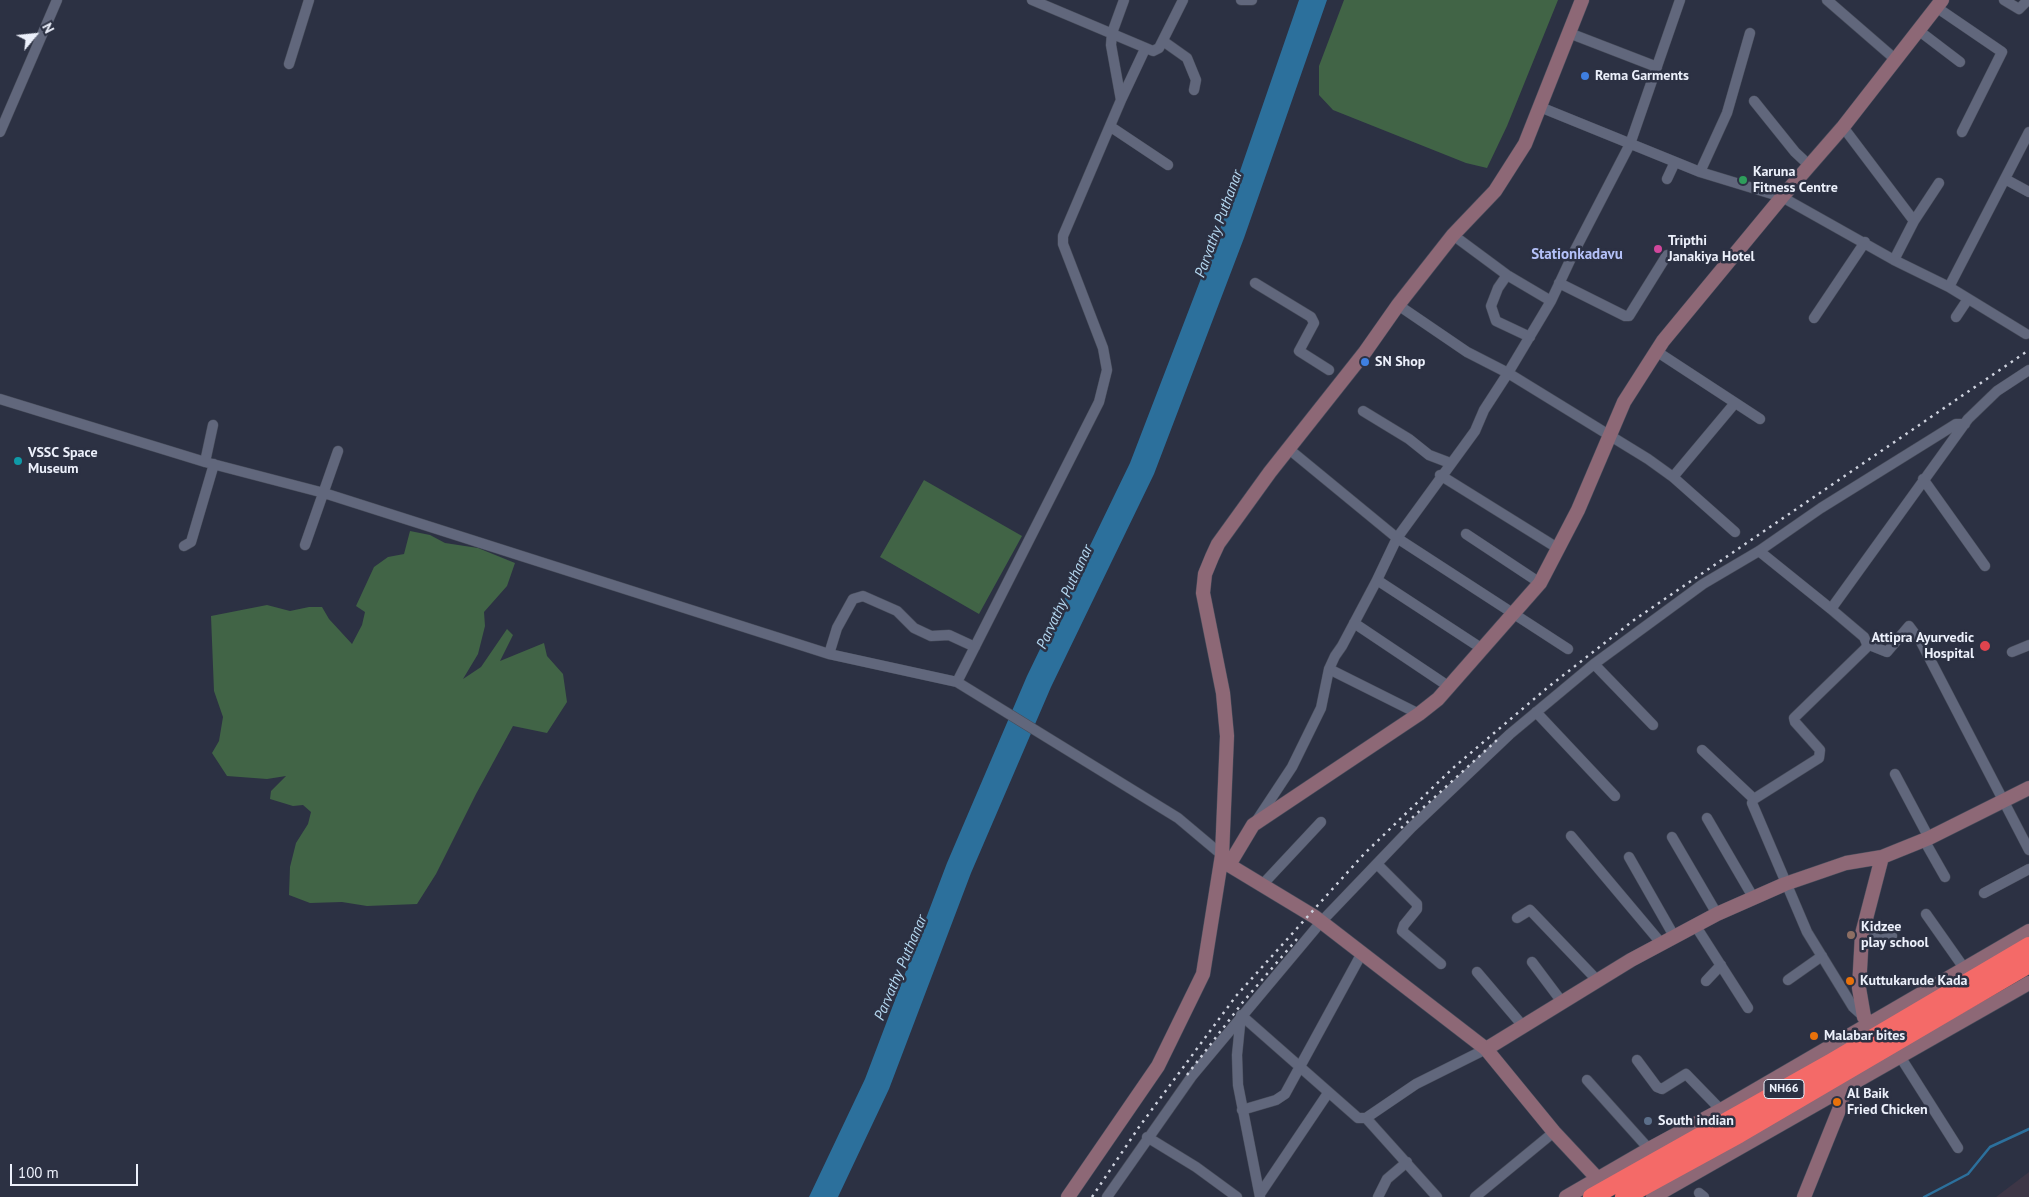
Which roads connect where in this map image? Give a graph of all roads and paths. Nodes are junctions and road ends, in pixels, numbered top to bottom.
1 (58, 0) edge
2 (309, 0) edge
3 (1032, 0) edge
4 (1124, 0) edge
5 (1183, 0) edge
6 (1241, 0) edge
7 (1252, 0) edge
8 (1582, 0) edge
9 (1680, 0) edge
10 (1828, 0) edge
11 (2004, 0) edge
12 (2028, 0) edge
13 (1939, 4) edge
14 (1918, 30) junction
15 (1112, 33) junction
16 (1569, 33) junction
17 (1750, 33) dead end
18 (1163, 41) junction
19 (1145, 49) junction
20 (1895, 58) junction
21 (1960, 62) dead end
22 (290, 64) dead end
23 (1657, 67) junction
24 (1194, 90) dead end
25 (1121, 100) junction
26 (1754, 101) dead end
27 (1540, 107) junction
28 (1111, 127) junction
29 (1844, 127) junction
30 (0, 132) edge
31 (1962, 132) dead end
32 (2029, 132) edge
33 (1630, 144) junction
34 (1675, 162) junction
35 (1168, 165) dead end
36 (1810, 166) junction
37 (1700, 172) junction
38 (2005, 179) junction
39 (1667, 180) dead end
40 (1939, 183) dead end
41 (2029, 192) edge
42 (1782, 198) junction
43 (1914, 221) junction
44 (1453, 235) junction
45 (1865, 242) junction
46 (1667, 254) dead end
47 (1894, 260) junction
48 (1507, 275) junction
49 (1255, 283) dead end
50 (1559, 283) junction
51 (1949, 287) junction
52 (1968, 299) junction
53 (1551, 301) junction
54 (1398, 305) junction
55 (1956, 317) dead end
56 (1814, 318) dead end
57 (2026, 334) dead end
58 (1530, 337) junction
59 (1656, 351) junction
60 (1329, 370) dead end
61 (2029, 370) edge
62 (1508, 373) junction
63 (0, 400) edge
64 (1736, 403) junction
65 (1363, 411) dead end
66 (1760, 419) dead end
67 (1965, 424) junction
68 (213, 425) dead end
69 (1610, 434) junction
70 (1290, 450) junction
71 (338, 451) dead end
72 (1450, 462) junction
73 (209, 463) junction
74 (1440, 475) junction
75 (1673, 477) junction
76 (1923, 479) junction
77 (324, 493) junction
78 (1735, 532) dead end
79 (1466, 534) dead end
80 (1397, 538) junction
81 (184, 546) dead end
82 (305, 546) dead end
83 (1558, 549) junction
84 (1759, 551) junction
85 (1985, 566) dead end
86 (1377, 580) junction
87 (1540, 583) junction
88 (1831, 609) junction
89 (1512, 612) junction
90 (1354, 623) junction
91 (1868, 644) junction
92 (2029, 645) edge
93 (975, 647) junction
94 (1481, 648) junction
95 (1568, 649) dead end
96 (2012, 652) dead end
97 (830, 654) junction
98 (1594, 664) junction
99 (1329, 669) junction
100 (957, 682) junction
101 (1448, 686) junction
102 (1536, 712) junction
103 (1419, 714) junction
104 (1653, 725) dead end
105 (1702, 750) dead end
106 (1895, 774) dead end
107 (2029, 788) edge
108 (1615, 796) dead end
109 (1754, 799) junction
110 (2002, 801) junction
111 (1706, 818) dead end
112 (1321, 822) dead end
113 (1254, 825) junction
114 (1572, 836) dead end
115 (1672, 837) dead end
116 (1926, 839) junction
117 (2029, 850) edge
118 (1629, 857) dead end
119 (1882, 857) junction
120 (1225, 860) junction
121 (1377, 864) junction
122 (2029, 869) edge
123 (1945, 877) dead end
124 (1263, 884) junction
125 (1785, 884) junction
126 (1984, 893) dead end
127 (1753, 898) junction
128 (1717, 914) junction
129 (1926, 914) dead end
130 (1517, 918) dead end
131 (1321, 922) junction
132 (1695, 925) junction
133 (2029, 931) edge
134 (1862, 934) junction
135 (1674, 936) junction
136 (1892, 936) dead end
137 (1661, 943) junction
138 (2029, 946) edge
139 (1362, 953) junction
140 (1822, 956) junction
141 (1532, 962) dead end
142 (1441, 964) dead end
143 (2029, 964) edge
144 (1721, 965) junction
145 (1964, 968) junction
146 (1477, 972) dead end
147 (1597, 980) junction
148 (1788, 980) dead end
149 (1706, 981) dead end
150 (2029, 983) edge
151 (1562, 1002) junction
152 (1748, 1008) dead end
153 (1241, 1015) junction
154 (1524, 1026) junction
155 (1874, 1031) junction
156 (1486, 1049) junction
157 (1901, 1058) junction
158 (1637, 1060) dead end
159 (1300, 1068) junction
160 (1836, 1068) junction
161 (1587, 1080) dead end
162 (1328, 1093) junction
163 (1242, 1110) junction
164 (1721, 1110) junction
165 (1366, 1118) junction
166 (1554, 1132) junction
167 (1147, 1137) junction
168 (1958, 1148) dead end
169 (1648, 1149) junction
170 (1407, 1162) junction
171 (1598, 1179) junction
172 (1260, 1196) edge
173 (1068, 1197) edge
174 (1108, 1197) edge
175 (1237, 1197) edge
176 (1378, 1197) edge
177 (1437, 1197) edge
178 (1476, 1197) edge
179 (1566, 1197) edge
180 (1592, 1197) edge
181 (1624, 1197) edge
182 (1653, 1197) edge
183 (1804, 1197) edge

1 - 30 street
2 - 22 street
3 - 15 street
4 - 15 street
5 - 18 street
6 - 7 street
8 - 16 main road
9 - 23 street
10 - 20 street
11 - 12 street
13 - 14 main road
13 - 31 street
14 - 20 main road
14 - 21 street
15 - 19 street
15 - 25 street
16 - 23 street
16 - 27 main road
17 - 37 street
18 - 19 street
18 - 24 street
19 - 25 street
20 - 29 main road
23 - 33 street
25 - 28 street
26 - 36 street
27 - 33 street
27 - 44 main road
28 - 35 street
28 - 93 street
29 - 36 main road
29 - 43 street
32 - 38 street
33 - 34 street
33 - 50 street
34 - 37 street
34 - 39 street
36 - 42 main road
37 - 42 street
38 - 41 street
38 - 51 street
40 - 43 street
42 - 45 street
42 - 59 main road
43 - 47 street
44 - 48 street
44 - 54 main road
45 - 47 street
45 - 56 street
46 - 50 street
47 - 51 street
48 - 53 street
48 - 58 street
49 - 60 street
50 - 53 street
51 - 52 street
52 - 55 street
52 - 57 street
53 - 58 street
54 - 62 street
54 - 70 main road
58 - 62 street
59 - 64 street
59 - 69 main road
61 - 67 street
62 - 69 street
62 - 72 street
63 - 73 street
64 - 66 street
64 - 75 street
65 - 72 street
67 - 76 street
67 - 84 street
68 - 73 street
69 - 75 street
69 - 83 main road
70 - 80 street
70 - 120 main road
71 - 77 street
72 - 74 street
73 - 77 street
73 - 81 street
74 - 80 street
74 - 83 street
75 - 78 street
76 - 85 street
76 - 88 street
77 - 82 street
77 - 97 street
79 - 87 street
80 - 86 street
80 - 89 street
83 - 87 main road
84 - 88 street
84 - 98 street
86 - 90 street
86 - 94 street
87 - 89 main road
88 - 91 street
89 - 94 main road
89 - 95 street
90 - 99 street
90 - 101 street
91 - 109 street
91 - 110 street
92 - 96 street
93 - 97 street
93 - 100 street
94 - 101 main road
97 - 100 street
98 - 102 street
98 - 104 street
99 - 103 street
99 - 113 street
100 - 120 street
101 - 103 main road
102 - 108 street
102 - 121 street
103 - 113 main road
105 - 109 street
106 - 116 street
107 - 110 main road
109 - 125 street
110 - 116 main road
110 - 117 street
111 - 127 street
112 - 124 street
113 - 120 main road
114 - 137 street
115 - 128 street
116 - 119 main road
116 - 123 street
118 - 135 street
119 - 125 main road
119 - 134 main road
120 - 124 main road
120 - 173 main road
121 - 131 street
121 - 142 street
122 - 126 street
124 - 131 main road
125 - 127 main road
125 - 140 street
127 - 128 main road
128 - 132 main road
129 - 145 street
130 - 147 street
131 - 139 main road
131 - 153 street
132 - 135 main road
132 - 144 street
133 - 145 main road
134 - 136 street
134 - 155 main road
135 - 137 main road
137 - 147 main road
138 - 155 highway, NH66
139 - 156 main road
139 - 159 street
140 - 148 street
140 - 155 street
141 - 151 street
143 - 155 highway, NH66
144 - 149 street
144 - 152 street
145 - 155 main road
146 - 154 street
147 - 151 main road
150 - 157 main road
151 - 154 main road
153 - 159 street
153 - 163 street
153 - 167 street
154 - 156 main road
155 - 157 street
155 - 160 highway, NH66
155 - 160 main road
156 - 165 street
156 - 166 main road
157 - 160 main road
157 - 168 street
158 - 164 street
159 - 162 street
159 - 163 street
160 - 164 main road
160 - 180 highway, NH66
160 - 181 highway, NH66
160 - 182 main road
160 - 183 main road
161 - 169 street
162 - 165 street
162 - 172 street
163 - 172 street
164 - 169 main road
165 - 170 street
166 - 171 main road
166 - 178 street
167 - 174 street
167 - 175 street
169 - 171 main road
170 - 176 street
170 - 177 street
171 - 179 main road

